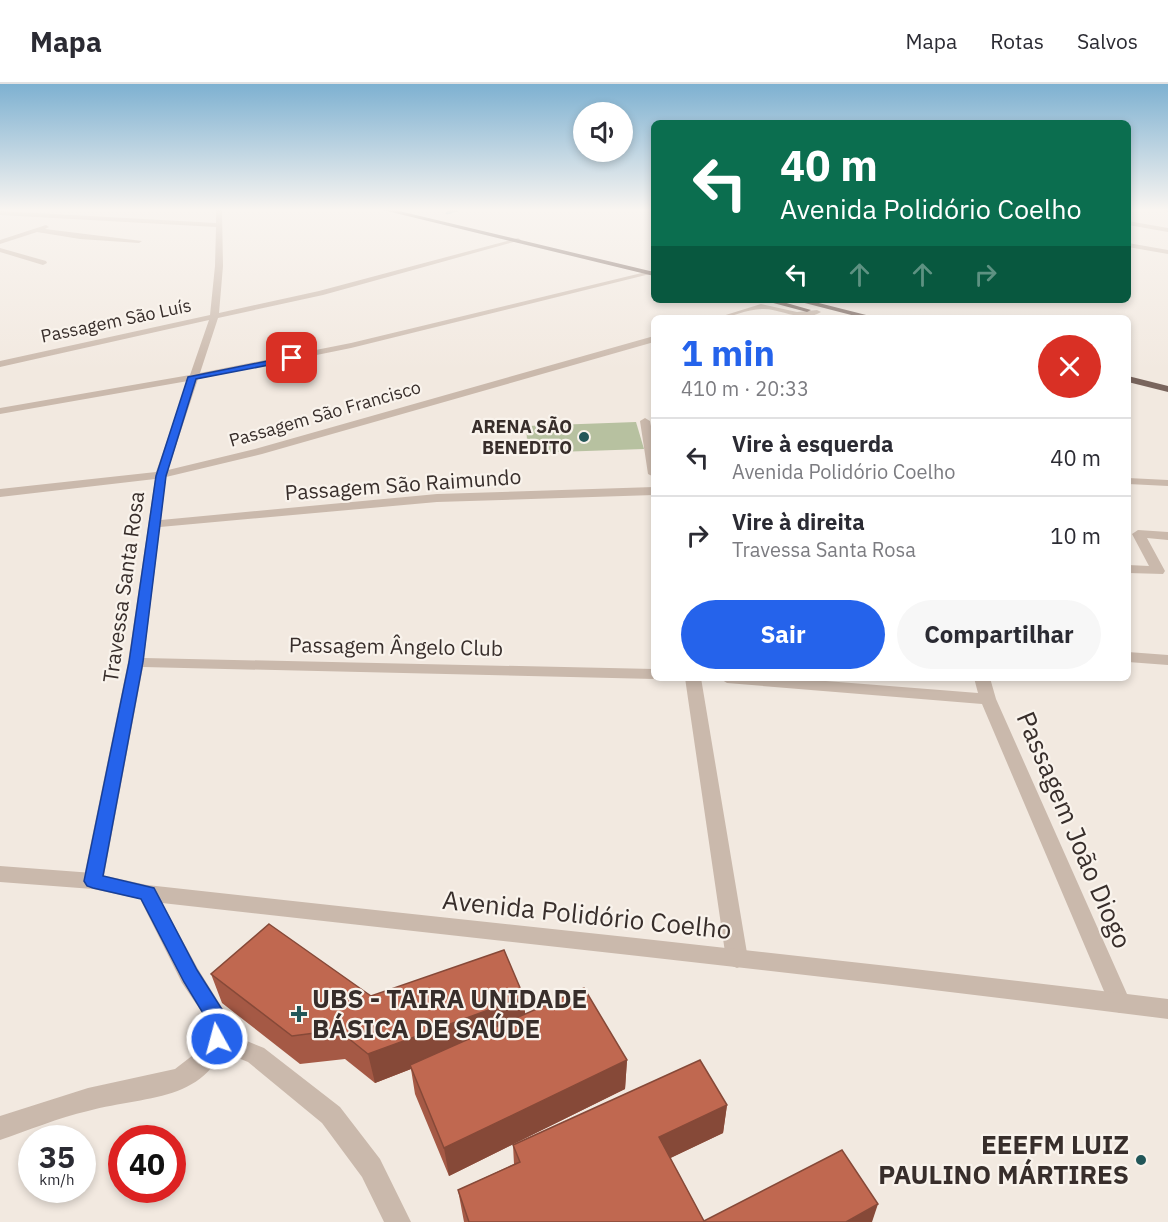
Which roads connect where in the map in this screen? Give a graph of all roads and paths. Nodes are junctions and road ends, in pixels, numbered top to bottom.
1 (219, 263) edge
2 (432, 263) edge
3 (619, 263) edge
4 (622, 263) edge
5 (651, 270) edge
6 (651, 271) edge
7 (651, 271) edge
8 (779, 303) edge
9 (810, 303) edge
10 (817, 312) junction
11 (730, 315) edge
12 (830, 315) edge
13 (861, 315) edge
14 (214, 317) junction
15 (651, 340) edge
16 (0, 364) edge
17 (193, 377) junction
18 (1131, 380) edge
19 (1131, 387) edge
20 (1168, 389) edge
21 (1168, 395) edge
22 (0, 411) edge
23 (645, 421) dead end
24 (651, 456) edge
25 (161, 476) junction
26 (1131, 481) edge
27 (1168, 483) edge
28 (651, 491) edge
29 (0, 493) edge
30 (155, 524) junction
31 (1168, 536) edge
32 (1131, 569) edge
33 (1131, 657) edge
34 (1168, 660) edge
35 (136, 662) junction
36 (651, 674) edge
37 (693, 681) edge
38 (764, 681) edge
39 (983, 681) edge
40 (988, 699) junction
41 (0, 874) edge
42 (93, 881) junction
43 (147, 893) junction
44 (736, 959) junction
45 (1120, 1003) junction
46 (1168, 1009) edge
47 (217, 1039) junction
48 (0, 1128) edge
49 (398, 1222) edge

1 - 14 street, Travessa Santa Rosa
2 - 14 street, Passagem São Luís
3 - 6 main road
4 - 5 main road
7 - 17 street
8 - 10 main road
9 - 13 main road
10 - 11 street
10 - 12 main road
14 - 16 street, Passagem São Luís
14 - 17 street, Travessa Santa Rosa
15 - 25 street, Passagem São Francisco
17 - 22 street
17 - 25 street, Travessa Santa Rosa
18 - 20 main road
19 - 21 main road
23 - 24 street
25 - 29 street, Passagem São Francisco
25 - 30 street, Travessa Santa Rosa
26 - 27 street
28 - 30 street, Passagem São Raimundo
30 - 35 street, Travessa Santa Rosa
31 - 32 street
33 - 34 street
35 - 36 street, Passagem Ângelo Club
35 - 42 street, Travessa Santa Rosa
37 - 44 street
38 - 40 street
39 - 40 street, Passagem João Diogo
40 - 45 street, Passagem João Diogo
41 - 42 street, Avenida Polidório Coelho
42 - 43 street, Avenida Polidório Coelho
43 - 44 street, Avenida Polidório Coelho
43 - 47 street
44 - 45 street, Avenida Polidório Coelho
45 - 46 street, Avenida Polidório Coelho
47 - 48 street
47 - 49 street

